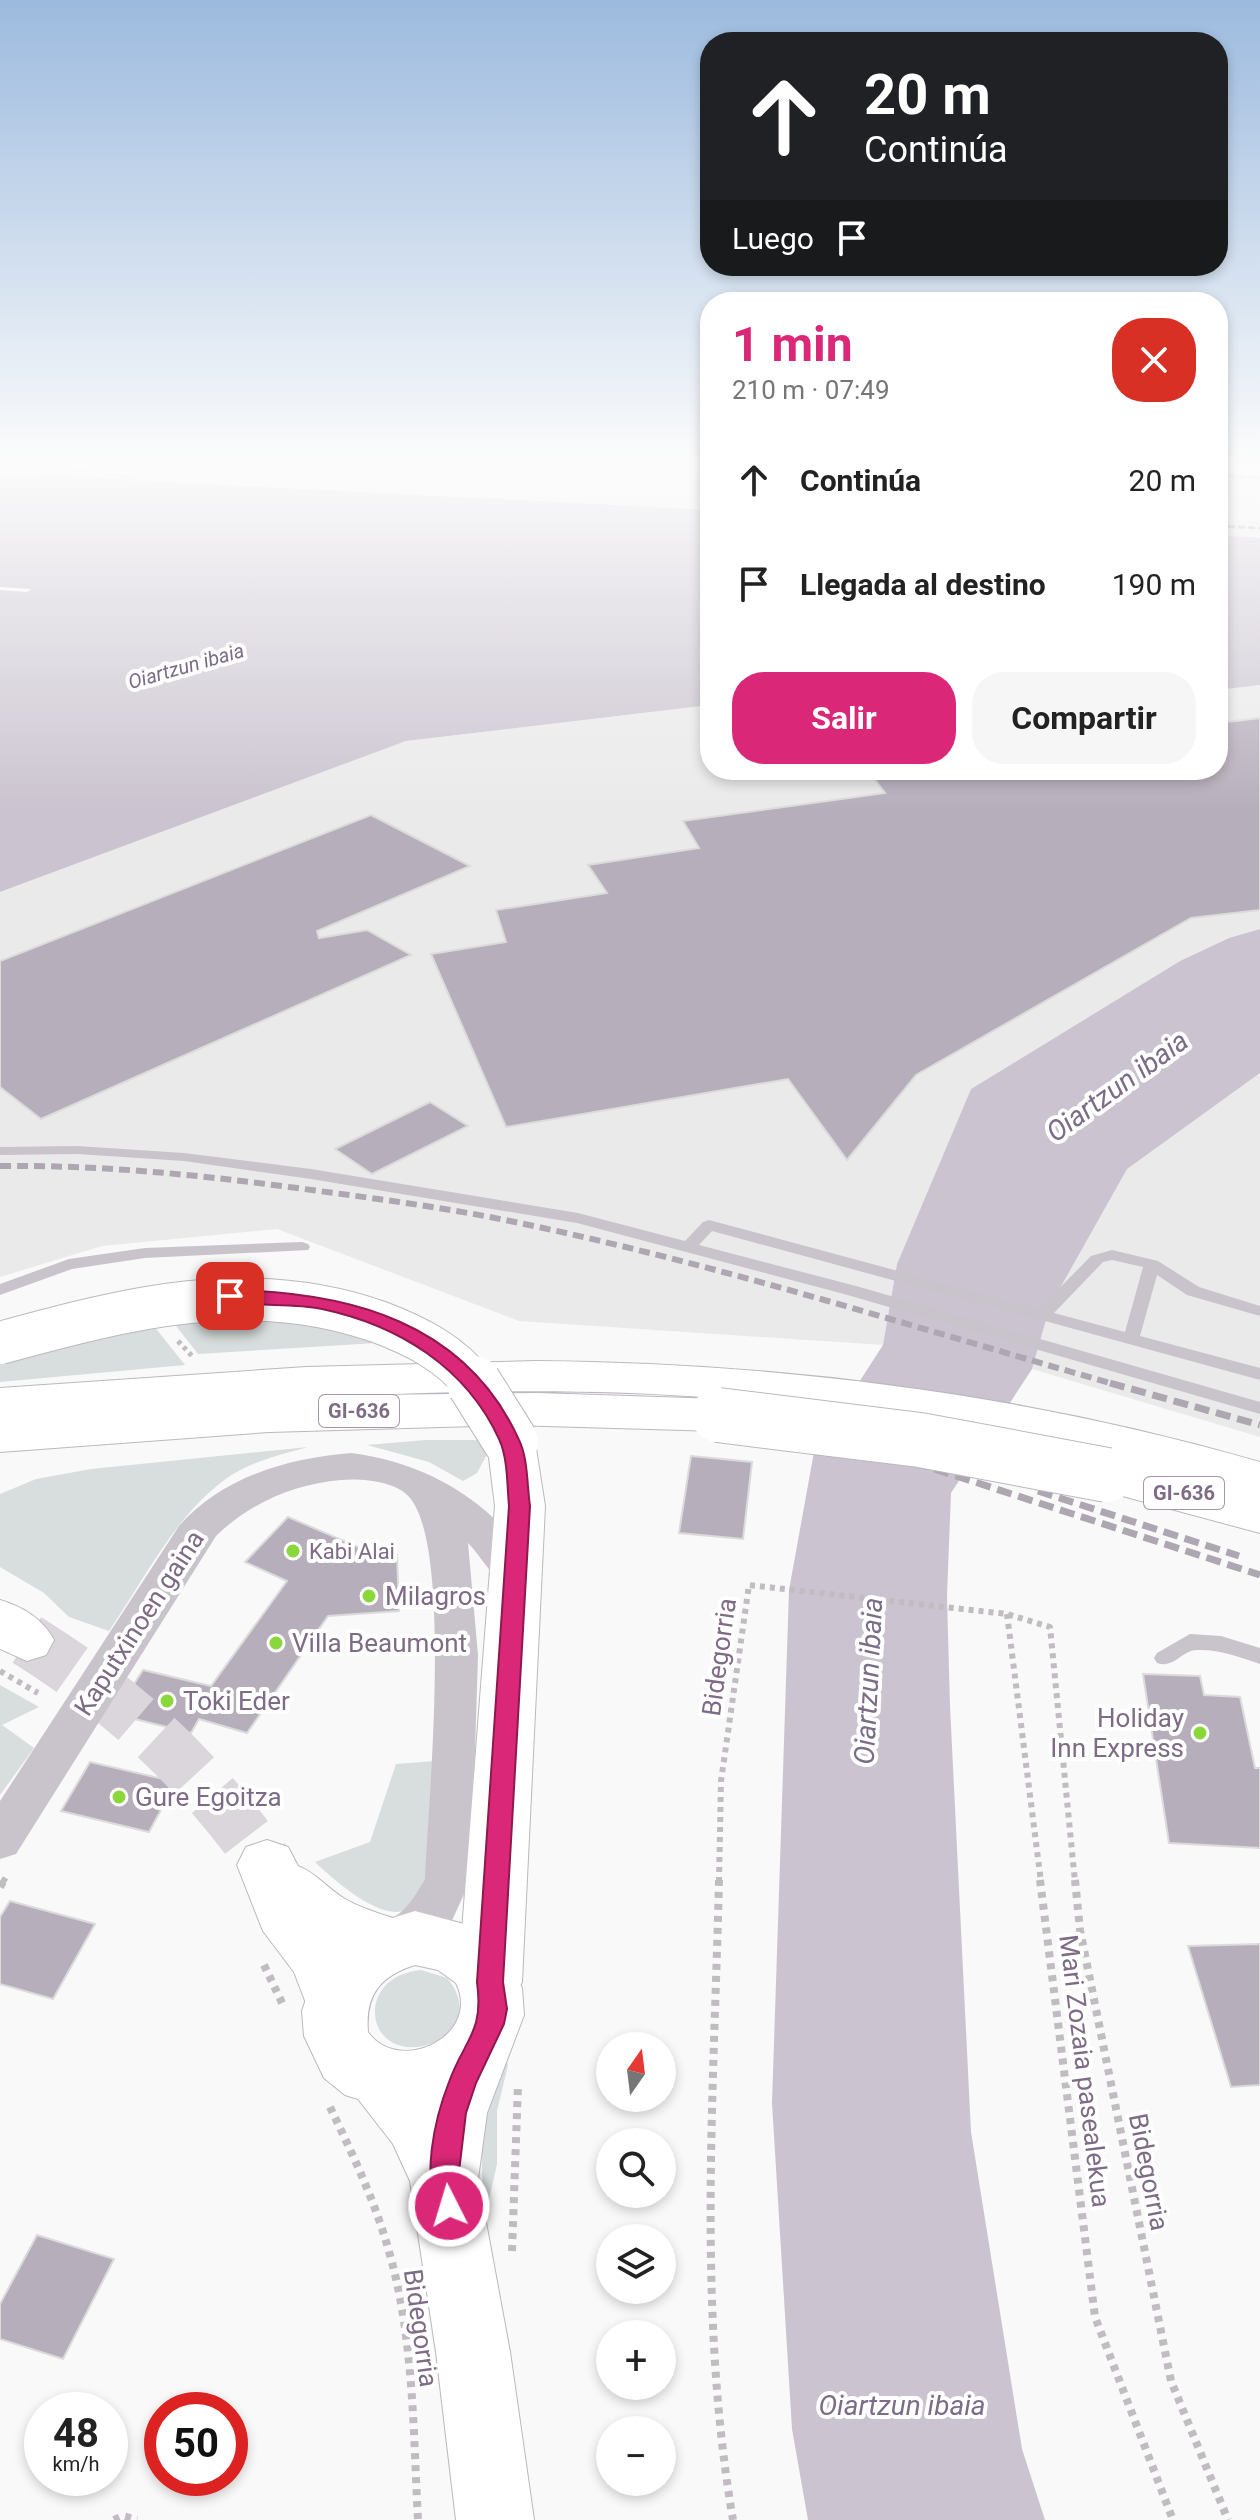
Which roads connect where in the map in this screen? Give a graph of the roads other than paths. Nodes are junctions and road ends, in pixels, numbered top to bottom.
1 (0, 1151) edge
2 (689, 1246) junction
3 (302, 1247) dead end
4 (1152, 1264) junction
5 (0, 1290) edge
6 (1260, 1311) edge
7 (1038, 1317) junction
8 (1131, 1339) junction
9 (0, 1343) edge
10 (1260, 1374) edge
11 (720, 1399) junction
12 (0, 1404) edge
13 (1260, 1408) edge
14 (218, 1419) junction
15 (0, 1435) edge
16 (1109, 1458) junction
17 (0, 1468) edge
18 (1250, 1475) edge
19 (421, 1482) junction
20 (1260, 1515) edge
21 (517, 1573) junction
22 (0, 1620) edge
23 (0, 1632) edge
24 (1260, 1656) edge
25 (1164, 1658) dead end
26 (8, 1851) edge
27 (394, 1942) junction
28 (490, 1982) junction
29 (311, 2007) junction
30 (476, 2051) junction
31 (353, 2088) junction
32 (444, 2180) junction
33 (495, 2520) edge

1 - 2 lane
2 - 7 lane
2 - 13 lane
3 - 5 lane
4 - 6 lane
4 - 7 lane
4 - 8 lane
7 - 8 lane
8 - 10 lane
9 - 21 main road, bridge
11 - 12 main road, GI-636
11 - 14 main road, GI-636
11 - 16 main road, GI-636, bridge
14 - 15 main road, GI-636
14 - 17 main road
16 - 18 main road, GI-636
16 - 20 main road, GI-636
19 - 21 street, Kaputxinoen gaina
19 - 26 street, Kaputxinoen gaina
19 - 27 street
21 - 28 main road
22 - 23 main road
24 - 25 lane
27 - 28 main road
27 - 29 main road
27 - 29 main road
28 - 30 main road
29 - 31 main road
30 - 31 main road
30 - 32 main road
31 - 32 main road
32 - 33 main road

